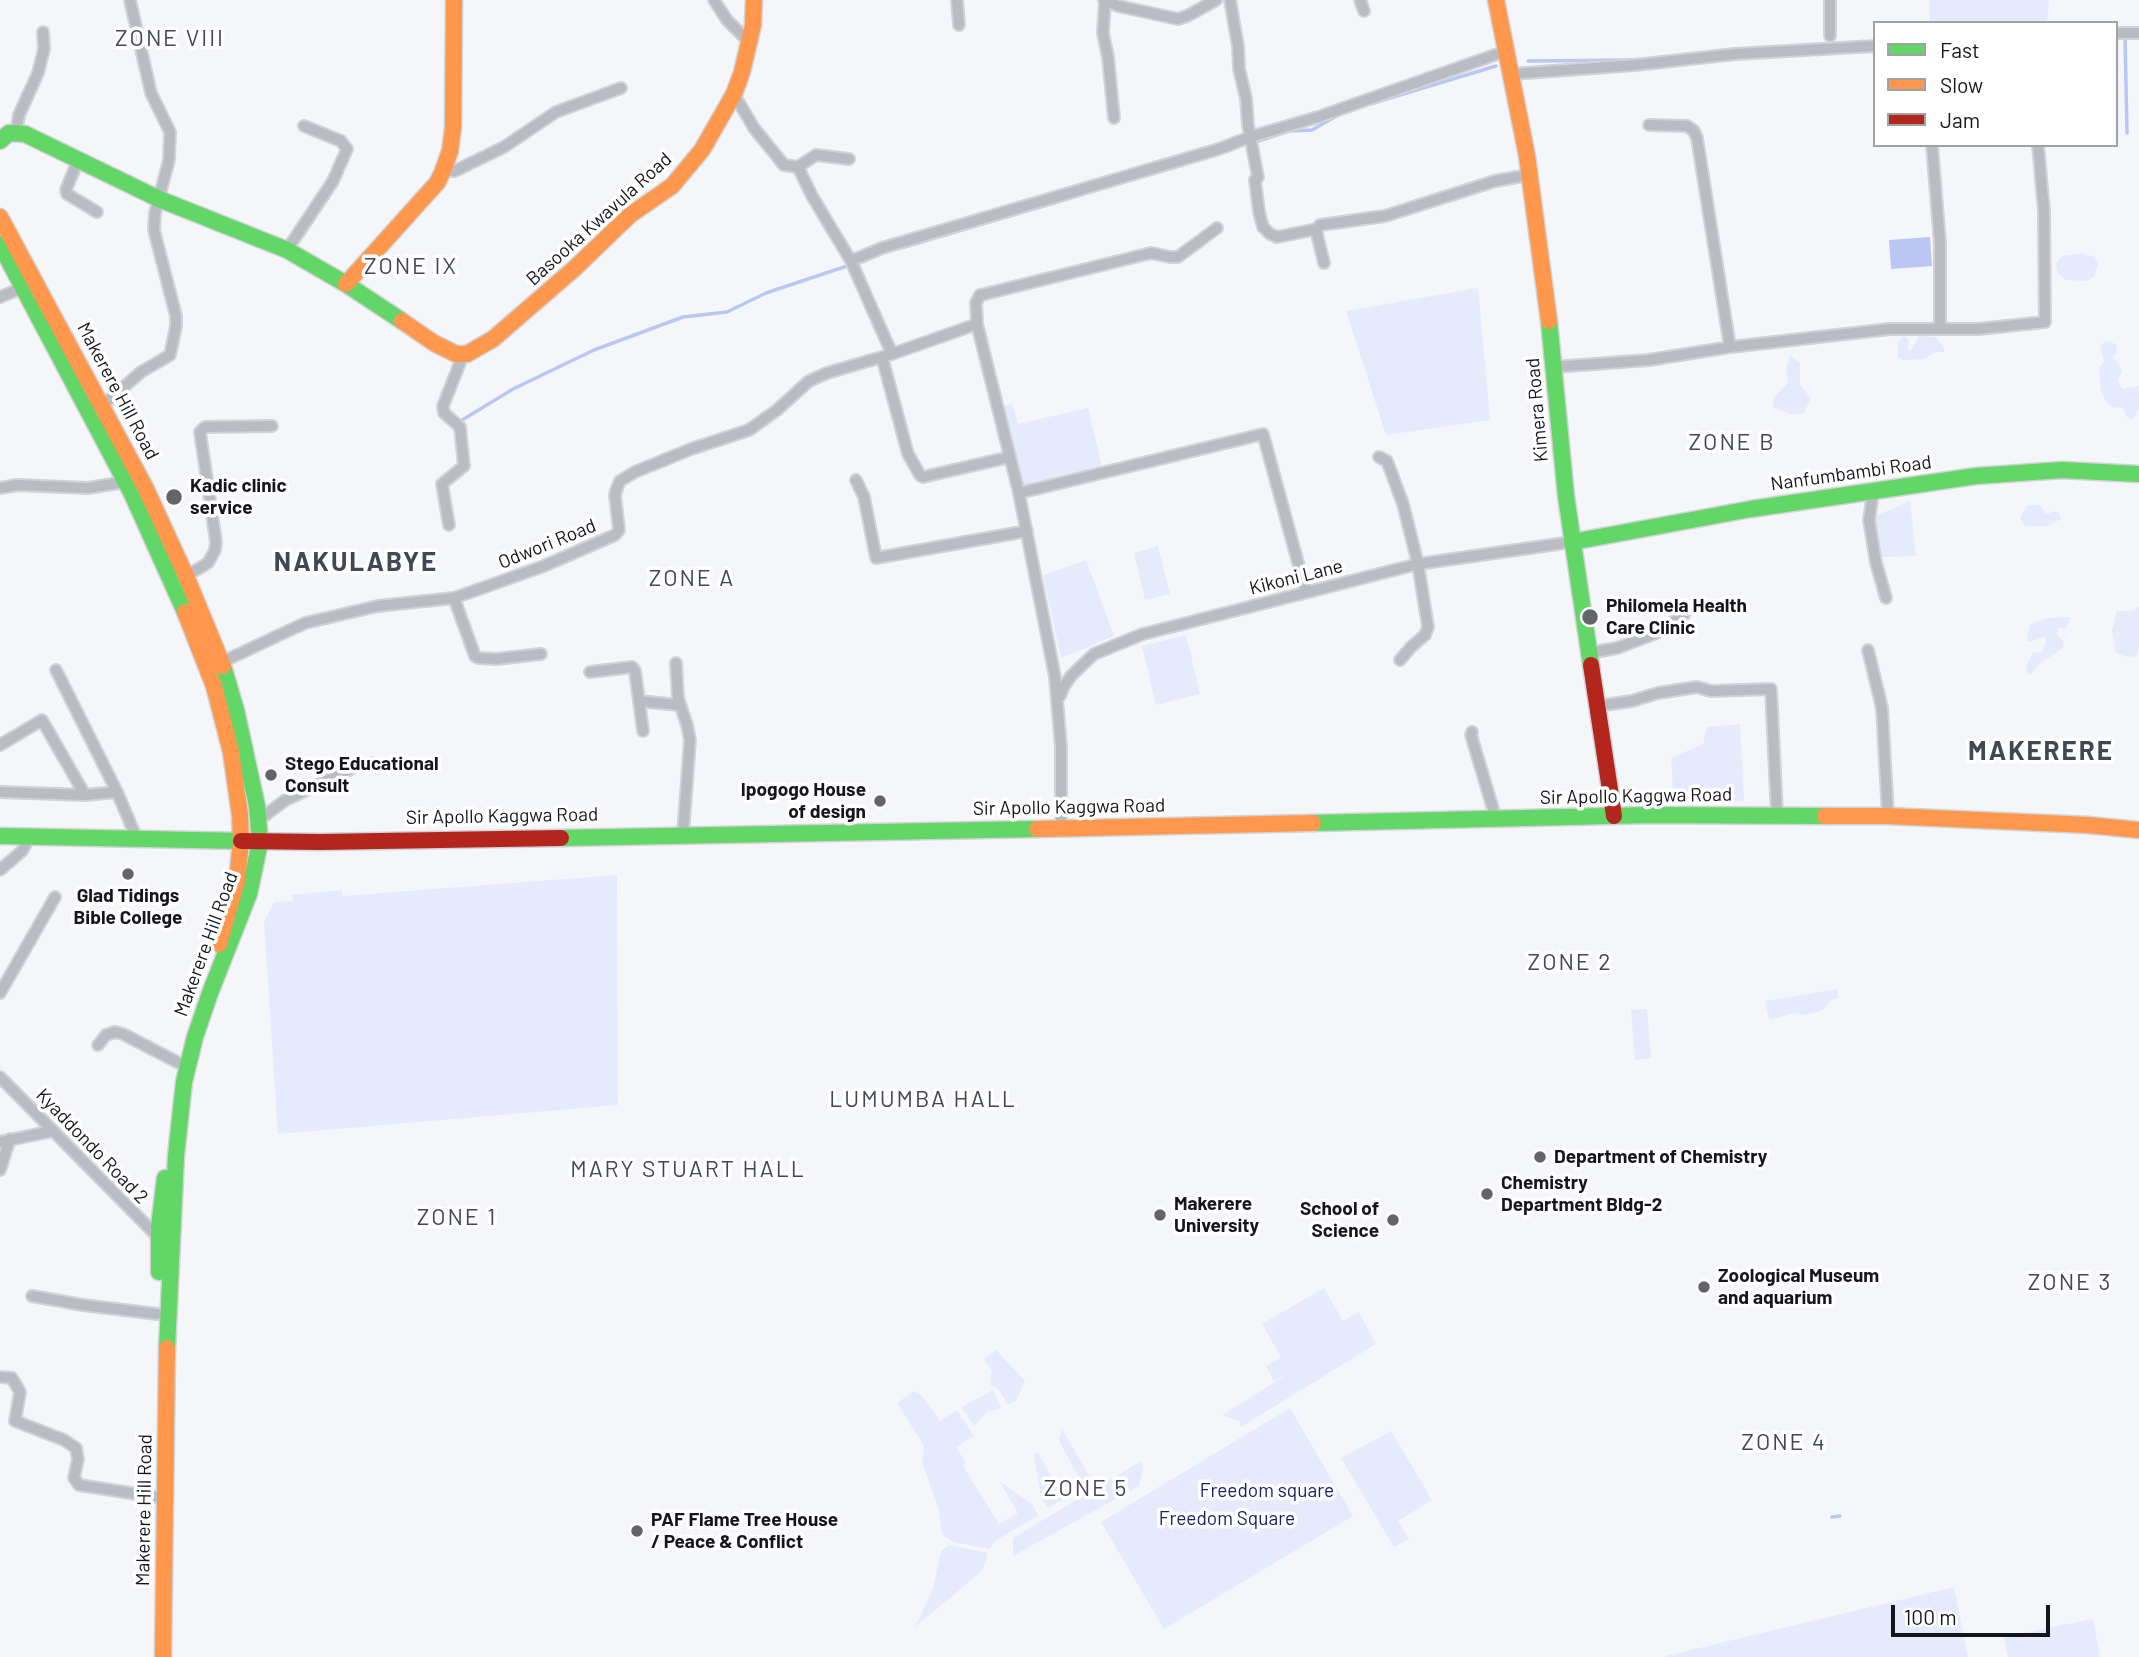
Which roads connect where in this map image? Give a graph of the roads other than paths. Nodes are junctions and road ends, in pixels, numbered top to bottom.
1 (130, 0) edge
2 (454, 0) edge
3 (714, 0) edge
4 (754, 0) edge
5 (957, 0) edge
6 (1104, 0) edge
7 (1216, 0) edge
8 (1230, 0) edge
9 (1496, 0) edge
10 (1830, 0) edge
11 (958, 25) dead end
12 (43, 33) dead end
13 (2118, 33) edge
14 (2139, 33) edge
15 (1830, 36) dead end
16 (750, 43) junction
17 (1873, 46) edge
18 (1506, 51) junction
19 (1511, 74) junction
20 (621, 88) dead end
21 (734, 94) junction
22 (1114, 118) dead end
23 (1649, 125) dead end
24 (304, 126) dead end
25 (16, 132) junction
26 (1250, 136) junction
27 (0, 141) edge
28 (1933, 147) edge
29 (2038, 147) edge
30 (849, 159) dead end
31 (78, 160) junction
32 (798, 167) junction
33 (443, 171) junction
34 (1529, 175) junction
35 (159, 198) junction
36 (97, 212) dead end
37 (0, 216) edge
38 (1217, 228) dead end
39 (1317, 229) junction
40 (0, 244) edge
41 (287, 250) junction
42 (851, 261) junction
43 (1324, 263) dead end
44 (346, 284) junction
45 (22, 288) junction
46 (0, 297) edge
47 (977, 324) junction
48 (1940, 329) junction
49 (1730, 347) junction
50 (459, 354) junction
51 (887, 356) junction
52 (1554, 368) junction
53 (102, 406) junction
54 (272, 426) dead end
55 (1010, 457) junction
56 (1379, 457) dead end
57 (2139, 474) edge
58 (856, 480) dead end
59 (125, 482) junction
60 (0, 488) edge
61 (1872, 492) junction
62 (1019, 493) junction
63 (449, 525) dead end
64 (1027, 531) junction
65 (1572, 542) junction
66 (1418, 564) junction
67 (186, 576) junction
68 (1307, 592) junction
69 (454, 598) junction
70 (1886, 598) dead end
71 (1684, 615) dead end
72 (1868, 650) dead end
73 (541, 653) dead end
74 (1589, 653) junction
75 (1400, 660) dead end
76 (222, 662) junction
77 (676, 663) dead end
78 (56, 670) dead end
79 (590, 672) dead end
80 (639, 701) junction
81 (1059, 702) junction
82 (679, 705) junction
83 (1597, 706) junction
84 (643, 731) dead end
85 (1472, 732) dead end
86 (0, 745) edge
87 (371, 763) dead end
88 (0, 792) edge
89 (117, 792) junction
90 (85, 795) junction
91 (1614, 816) junction
92 (1777, 816) junction
93 (1888, 816) junction
94 (1496, 818) junction
95 (258, 821) junction
96 (1061, 829) junction
97 (2139, 830) edge
98 (683, 834) junction
99 (0, 836) edge
100 (30, 836) junction
101 (137, 839) junction
102 (241, 841) junction
103 (260, 842) junction
104 (0, 870) edge
105 (55, 897) dead end
106 (0, 993) edge
107 (98, 1045) dead end
108 (179, 1063) junction
109 (0, 1077) edge
110 (53, 1131) junction
111 (5, 1141) edge
112 (0, 1170) edge
113 (159, 1238) junction
114 (32, 1296) dead end
115 (157, 1314) junction
116 (0, 1377) edge
117 (156, 1497) junction
118 (155, 1657) edge
119 (163, 1657) edge

1 - 35 street
2 - 33 main road
3 - 16 street
4 - 16 main road, Basooka Kwavula Road
5 - 11 street
6 - 7 street
6 - 22 street
8 - 26 street
9 - 18 main road, Kimera Road
10 - 15 street
12 - 25 street
13 - 14 street
16 - 21 main road, Basooka Kwavula Road
17 - 19 street
18 - 19 main road, Kimera Road
18 - 26 street
19 - 34 main road, Kimera Road
20 - 33 street
21 - 32 street
21 - 50 main road, Basooka Kwavula Road
23 - 49 street
24 - 41 street
25 - 27 main road
25 - 31 main road
26 - 39 street
26 - 42 street
28 - 48 street
29 - 48 street
30 - 32 street
31 - 35 main road
31 - 36 street
32 - 42 street
33 - 44 main road
34 - 39 street
34 - 52 main road, Kimera Road
35 - 41 main road
35 - 53 street
37 - 53 main road, Makerere Hill Road
38 - 47 street
39 - 43 street
40 - 45 main road, Makerere Hill Road
41 - 44 main road
42 - 51 street
44 - 50 main road
45 - 46 street
45 - 59 main road, Makerere Hill Road
47 - 51 street, Odwori Road
47 - 55 street
48 - 49 street
49 - 52 street
50 - 63 street
51 - 55 street
51 - 69 street, Odwori Road
52 - 65 main road, Kimera Road
53 - 67 main road, Makerere Hill Road
54 - 67 street
55 - 62 street
56 - 66 street
57 - 61 main road, Nanfumbambi Road
58 - 64 street
59 - 60 street
59 - 102 main road, Makerere Hill Road
61 - 65 main road, Nanfumbambi Road
61 - 70 street
62 - 64 street
62 - 68 street
64 - 81 street
65 - 66 street, Kikoni Lane
65 - 74 main road, Kimera Road
66 - 68 street, Kikoni Lane
66 - 75 street
67 - 76 main road, Makerere Hill Road
68 - 81 street, Kikoni Lane
69 - 73 street
69 - 76 street, Odwori Road
71 - 74 street
72 - 93 street
74 - 83 main road, Kimera Road
76 - 95 main road, Makerere Hill Road
77 - 82 street
78 - 89 street
79 - 80 street
80 - 82 street
80 - 84 street
81 - 96 street
82 - 98 street
83 - 91 main road, Kimera Road
83 - 92 street
85 - 94 street
86 - 90 street
87 - 95 street
88 - 90 street
89 - 90 street
89 - 101 street
91 - 92 main road, Sir Apollo Kaggwa Road
91 - 94 main road, Sir Apollo Kaggwa Road
92 - 93 main road, Sir Apollo Kaggwa Road
93 - 97 main road, Sir Apollo Kaggwa Road
94 - 96 main road, Sir Apollo Kaggwa Road
95 - 103 main road, Makerere Hill Road
96 - 98 main road, Sir Apollo Kaggwa Road
98 - 103 main road, Sir Apollo Kaggwa Road
99 - 100 main road, Sir Apollo Kaggwa Road
100 - 101 main road, Sir Apollo Kaggwa Road
100 - 104 street
101 - 102 main road, Sir Apollo Kaggwa Road
102 - 103 main road, Sir Apollo Kaggwa Road
102 - 108 main road, Makerere Hill Road
103 - 119 main road, Makerere Hill Road
105 - 106 street
107 - 108 street
108 - 113 main road, Makerere Hill Road
109 - 110 street, Kyaddondo Road 2
110 - 111 street
110 - 113 street, Kyaddondo Road 2
111 - 112 street
113 - 115 main road, Makerere Hill Road
114 - 115 street
115 - 117 main road, Makerere Hill Road
116 - 117 street
117 - 118 main road, Makerere Hill Road

